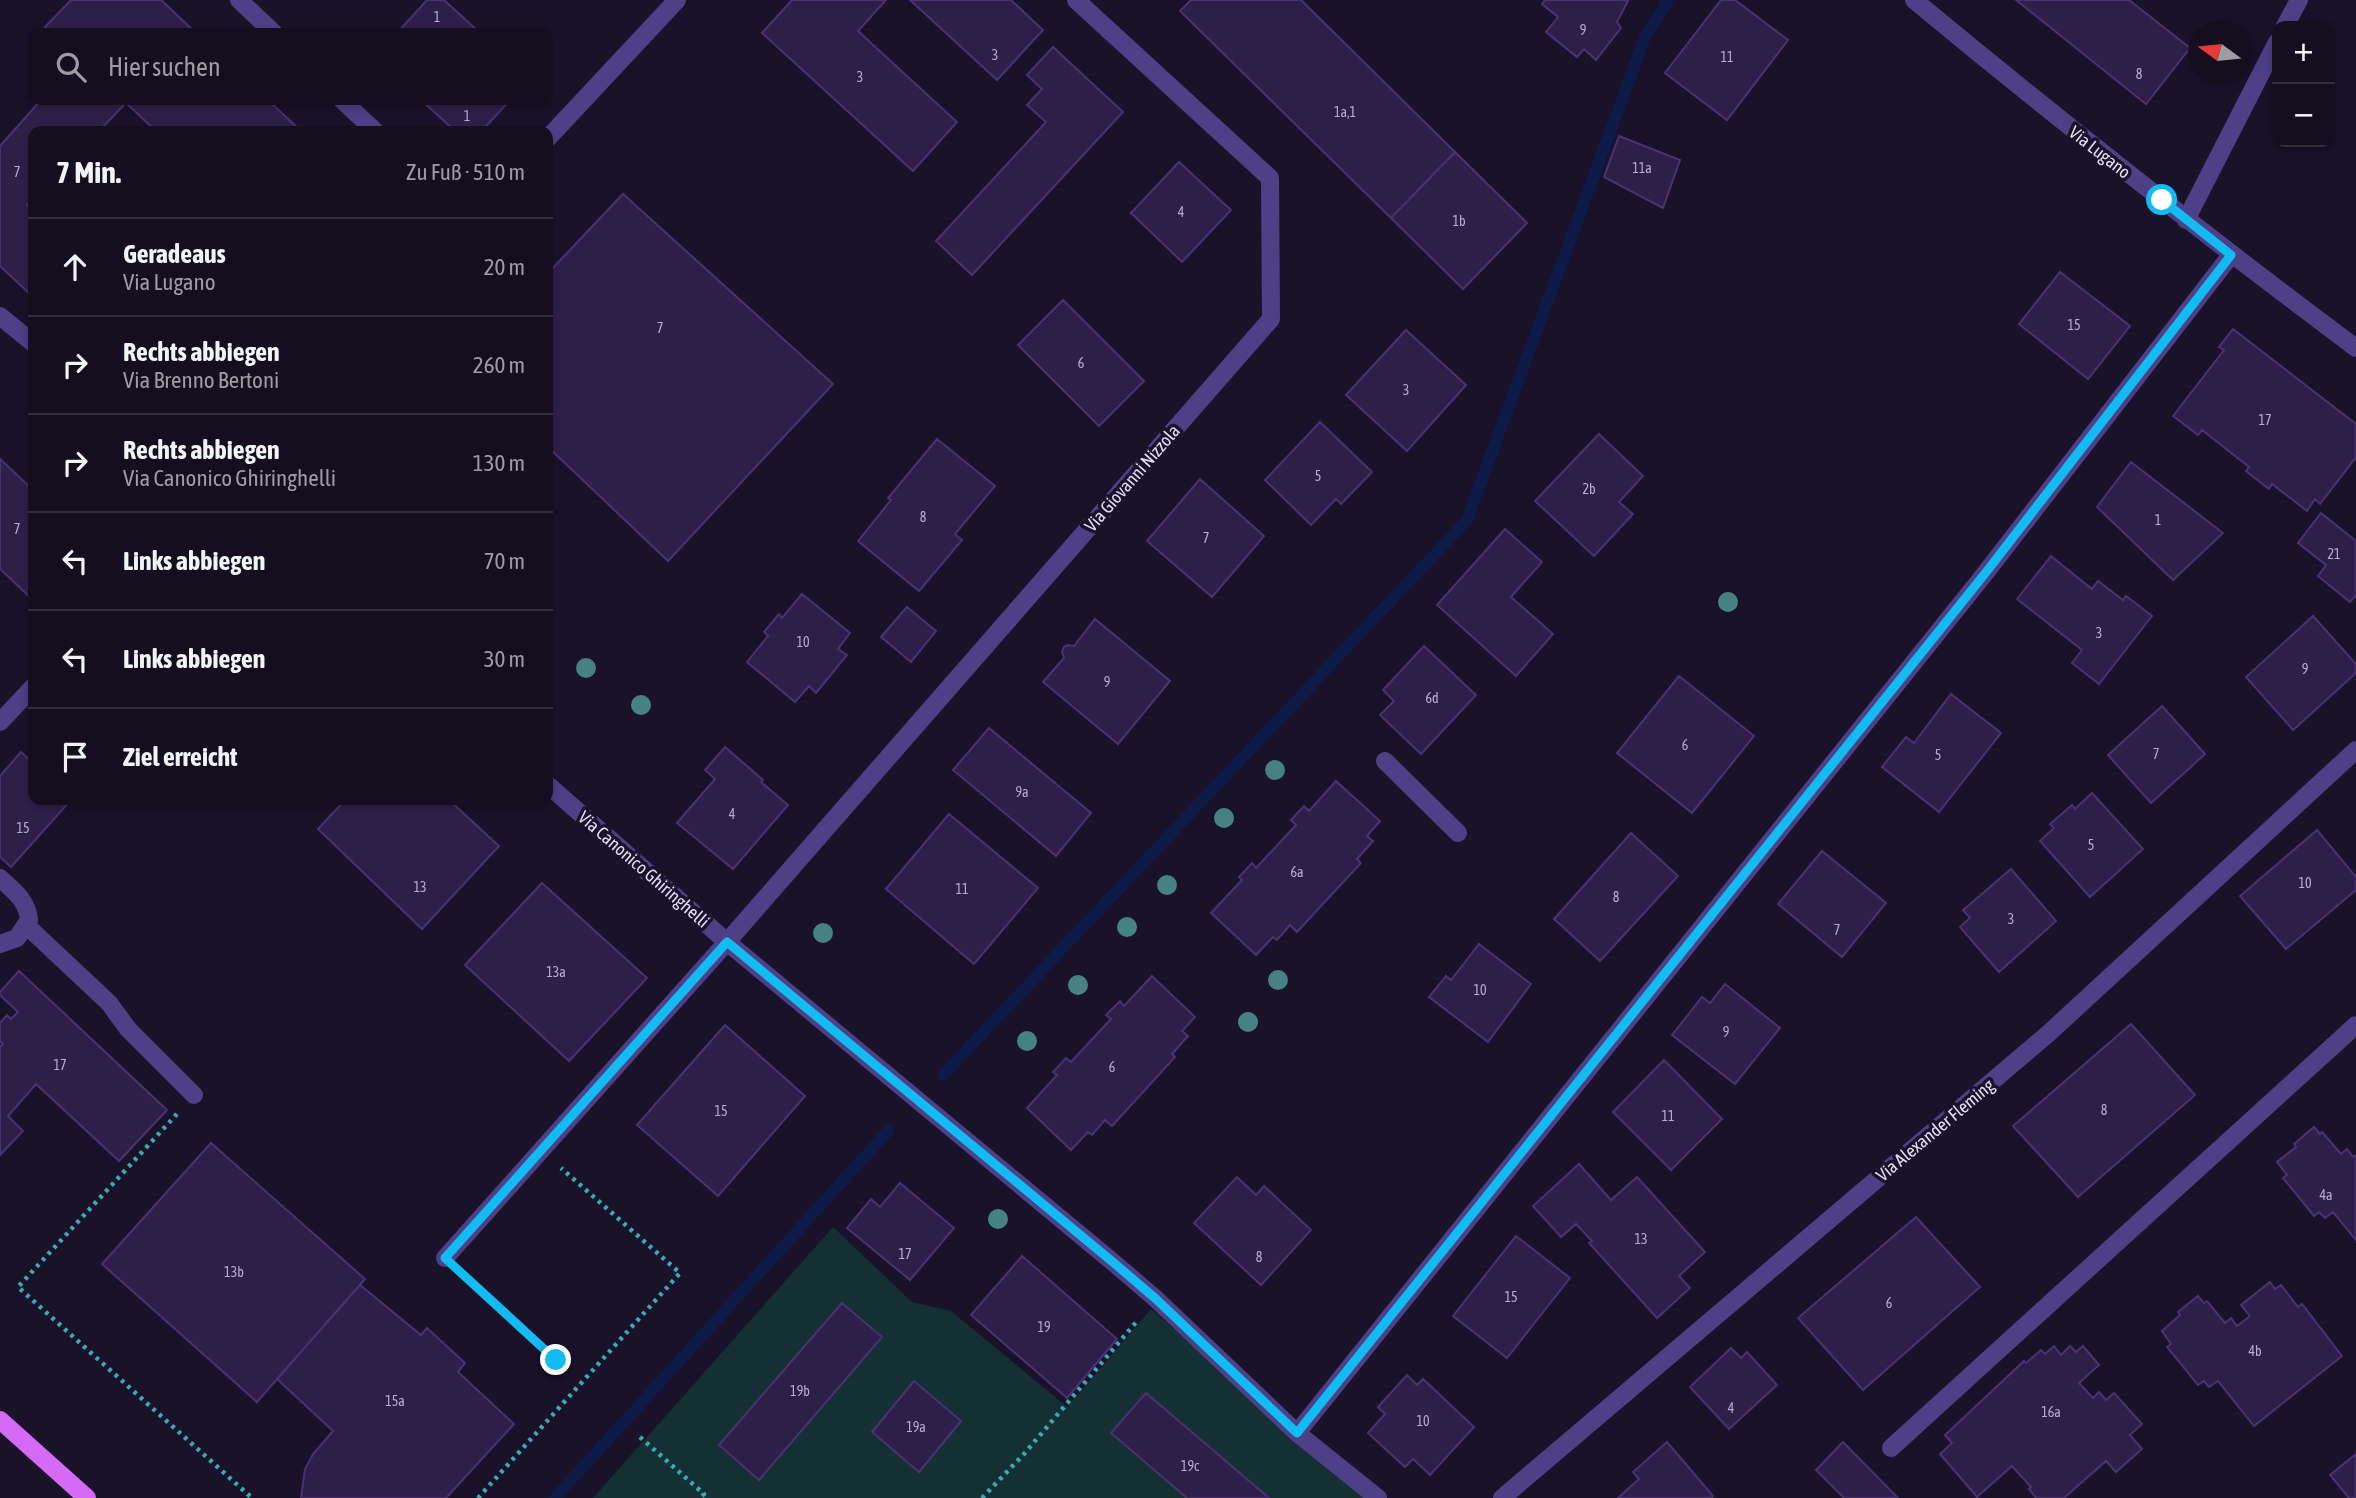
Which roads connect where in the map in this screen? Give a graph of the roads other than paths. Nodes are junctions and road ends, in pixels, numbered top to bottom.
1 (239, 0) edge
2 (677, 0) edge
3 (1076, 0) edge
4 (1914, 0) edge
5 (2299, 0) edge
6 (2288, 21) edge
7 (269, 28) edge
8 (2272, 52) edge
9 (347, 105) edge
10 (370, 126) edge
11 (553, 133) edge
12 (2186, 219) junction
13 (2231, 255) junction
14 (0, 316) edge
15 (28, 339) edge
16 (2356, 348) edge
17 (28, 692) edge
18 (0, 722) edge
19 (2356, 750) edge
20 (1385, 761) dead end
21 (553, 790) edge
22 (1458, 833) dead end
23 (0, 878) edge
24 (27, 926) junction
25 (727, 942) junction
26 (0, 944) edge
27 (2356, 1025) edge
28 (194, 1095) road end
29 (445, 1258) road end
30 (0, 1420) edge
31 (1297, 1433) junction
32 (1891, 1448) dead end
33 (87, 1498) edge
34 (1378, 1498) edge
35 (1502, 1498) edge

1 - 7 street
2 - 11 street
3 - 25 street, Via Giovanni Nizzola
4 - 12 street, Via Lugano
5 - 6 street
8 - 12 street
9 - 10 street
12 - 13 street, Via Lugano
13 - 16 street, Via Lugano
13 - 31 street
14 - 15 street
17 - 18 street
19 - 35 street, Via Alexander Fleming
20 - 22 street
21 - 25 street, Via Canonico Ghiringhelli
23 - 24 street
24 - 26 street
24 - 28 street
25 - 29 street, Via Giovanni Nizzola
25 - 31 street, Via Canonico Ghiringhelli
27 - 32 street
30 - 33 main road
31 - 34 street, Via Canonico Ghiringhelli

